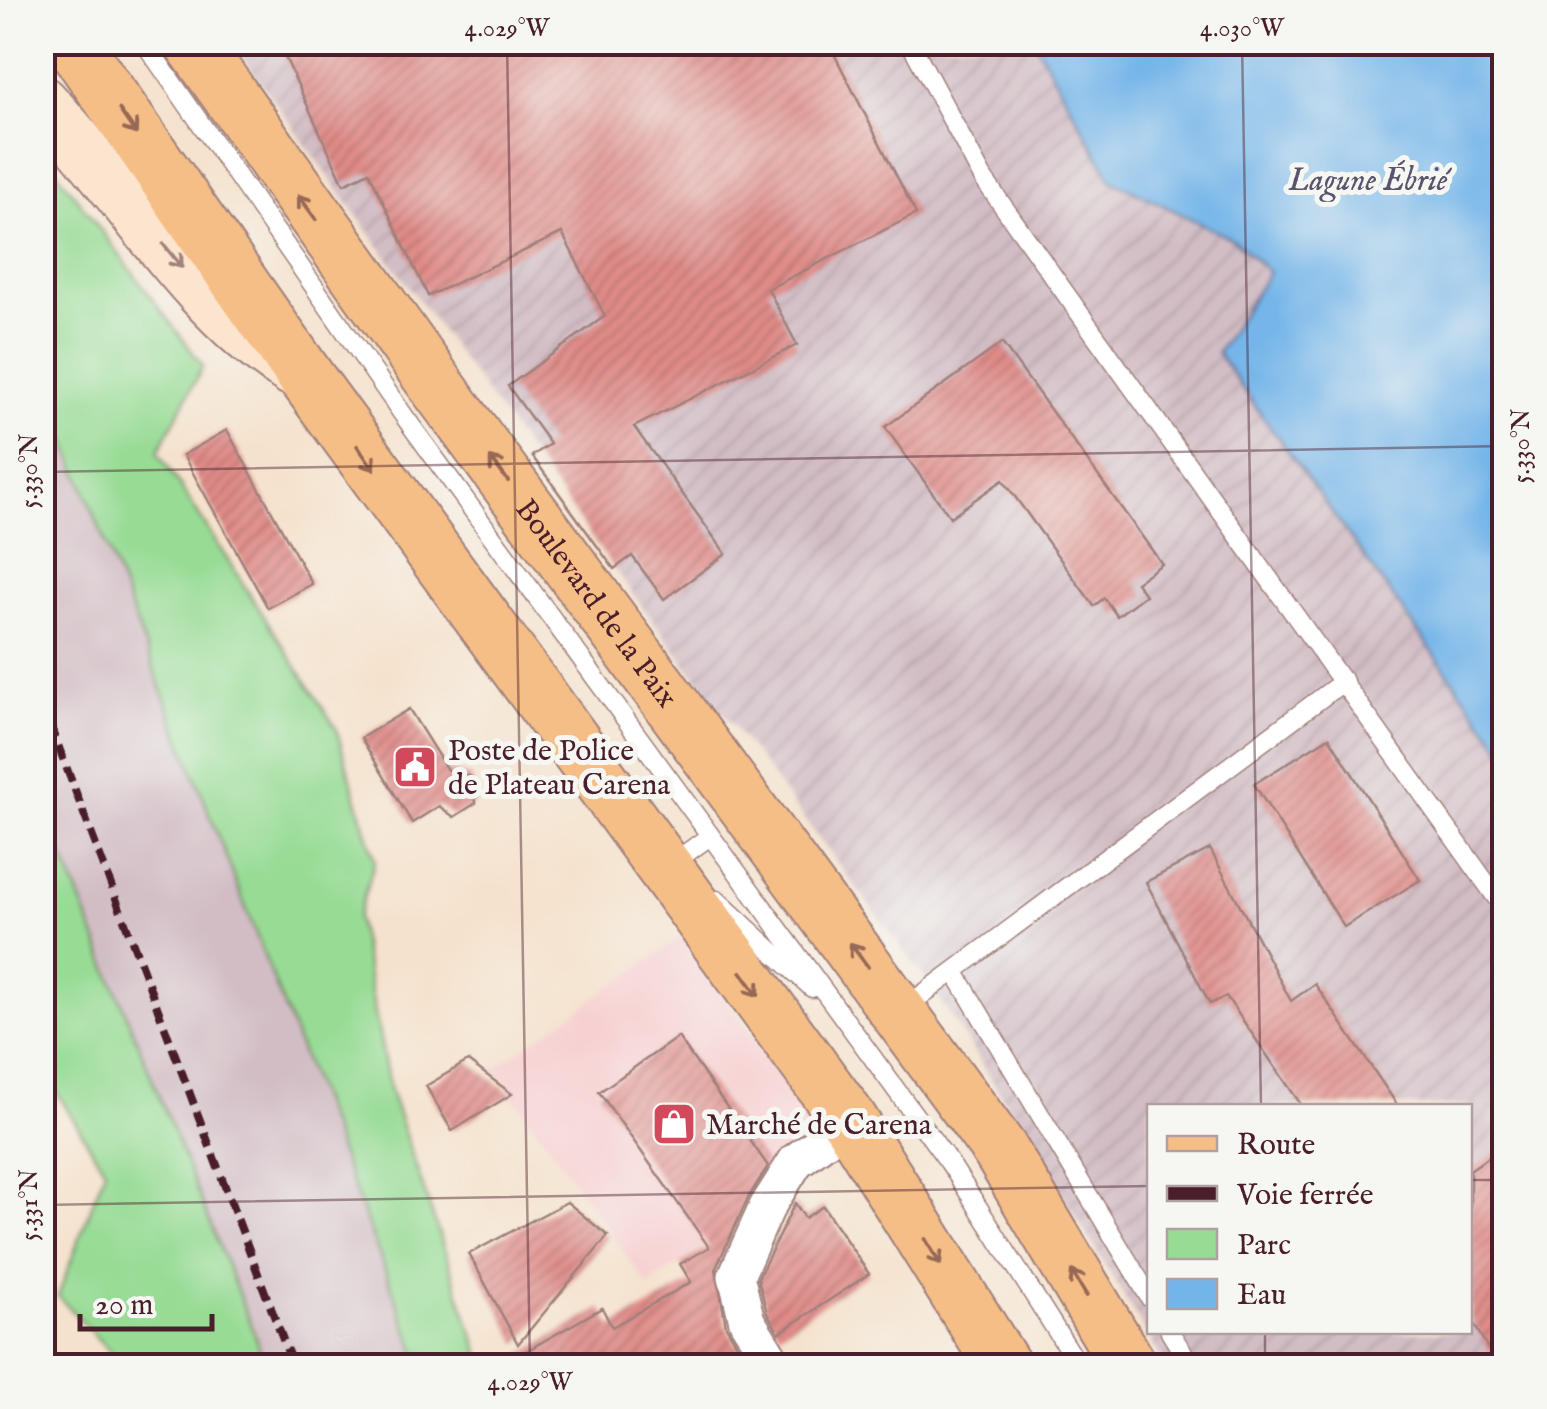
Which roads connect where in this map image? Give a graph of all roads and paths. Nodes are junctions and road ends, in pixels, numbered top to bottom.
1 (72, 42) edge
2 (144, 42) edge
3 (154, 42) edge
4 (192, 42) edge
5 (910, 42) edge
6 (181, 100) junction
7 (42, 101) edge
8 (308, 380) junction
9 (1344, 681) junction
10 (630, 820) junction
11 (710, 836) junction
12 (665, 868) junction
13 (1504, 908) edge
14 (954, 971) junction
15 (901, 1011) junction
16 (842, 1015) junction
17 (850, 1121) junction
18 (1147, 1293) edge
19 (1171, 1334) edge
20 (775, 1366) edge
21 (1003, 1366) edge
22 (1078, 1366) edge
23 (1129, 1366) edge
24 (1192, 1366) edge

1 -> 8 main road
2 - 6 lane, Boulevard de la Paix
3 - 6 lane
15 -> 4 main road, Boulevard de la Paix
5 - 9 lane
6 - 11 lane, Boulevard de la Paix
7 -> 8 main road
8 -> 10 main road
9 - 13 lane
9 - 14 lane
10 - 12 main road
10 - 16 lane
11 - 12 lane
11 - 16 lane, Boulevard de la Paix
12 -> 17 main road
14 - 15 lane
14 - 18 lane
23 -> 15 main road, Boulevard de la Paix
16 - 22 lane, Boulevard de la Paix
17 - 20 street
17 -> 21 main road
19 - 24 lane

